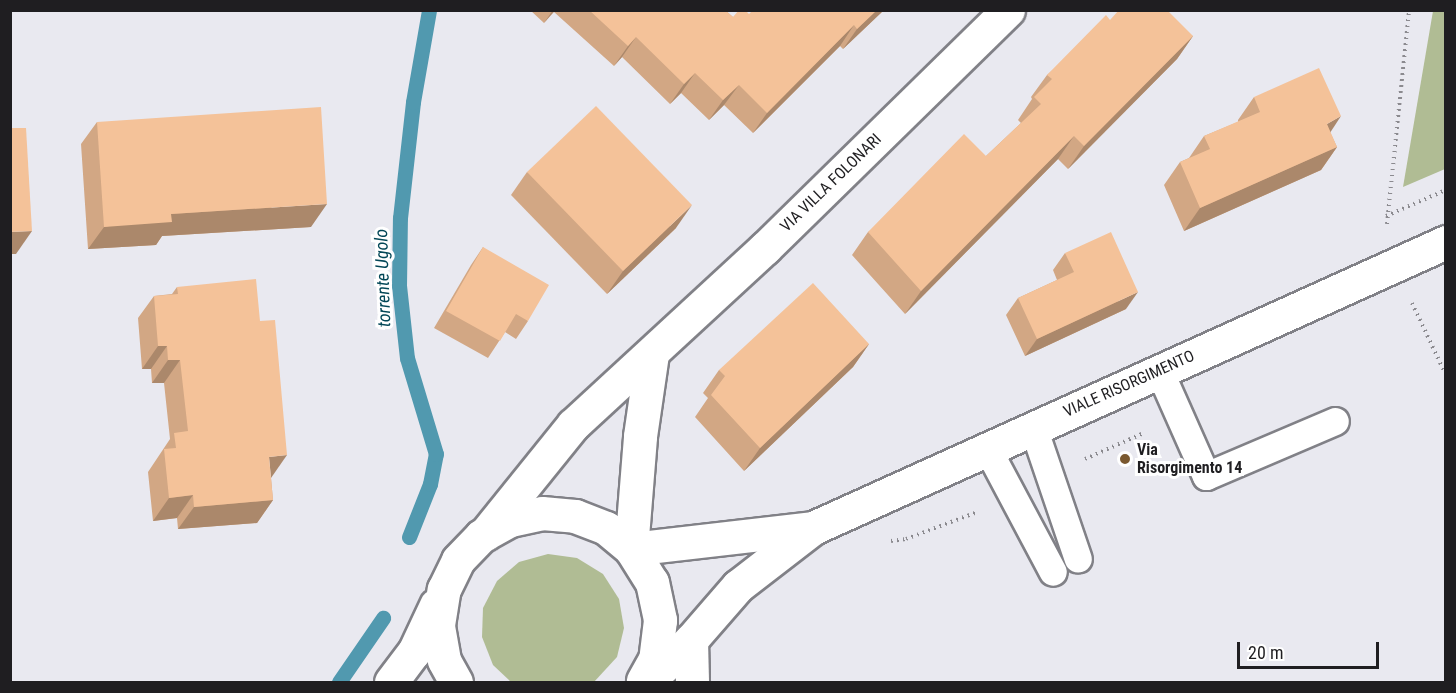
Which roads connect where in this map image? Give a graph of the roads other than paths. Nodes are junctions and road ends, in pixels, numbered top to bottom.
1 (1008, 10) edge
2 (1446, 242) edge
3 (652, 354) junction
4 (1159, 370) junction
5 (1335, 421) dead end
6 (1033, 428) junction
7 (987, 447) junction
8 (813, 528) junction
9 (485, 534) junction
10 (631, 549) junction
11 (1078, 560) dead end
12 (1053, 572) dead end
13 (444, 589) junction
14 (691, 640) junction
15 (418, 667) edge
16 (391, 682) edge
17 (456, 682) edge
18 (642, 682) edge
19 (647, 682) edge
20 (692, 682) edge

1 - 3 street, VIA VILLA FOLONARI
2 - 4 street, VIALE RISORGIMENTO
3 - 9 street, VIA VILLA FOLONARI
3 - 10 street
4 - 5 lane
4 - 6 street, VIALE RISORGIMENTO
6 - 7 street, VIALE RISORGIMENTO
6 - 11 lane
7 - 8 street, VIALE RISORGIMENTO
7 - 12 lane
8 - 10 street, VIALE RISORGIMENTO
8 - 14 street, VIALE RISORGIMENTO
9 - 10 street
9 - 13 street
10 - 18 street
13 - 15 street
13 - 17 street
14 - 19 street, VIALE RISORGIMENTO
14 - 20 street
15 - 16 street

